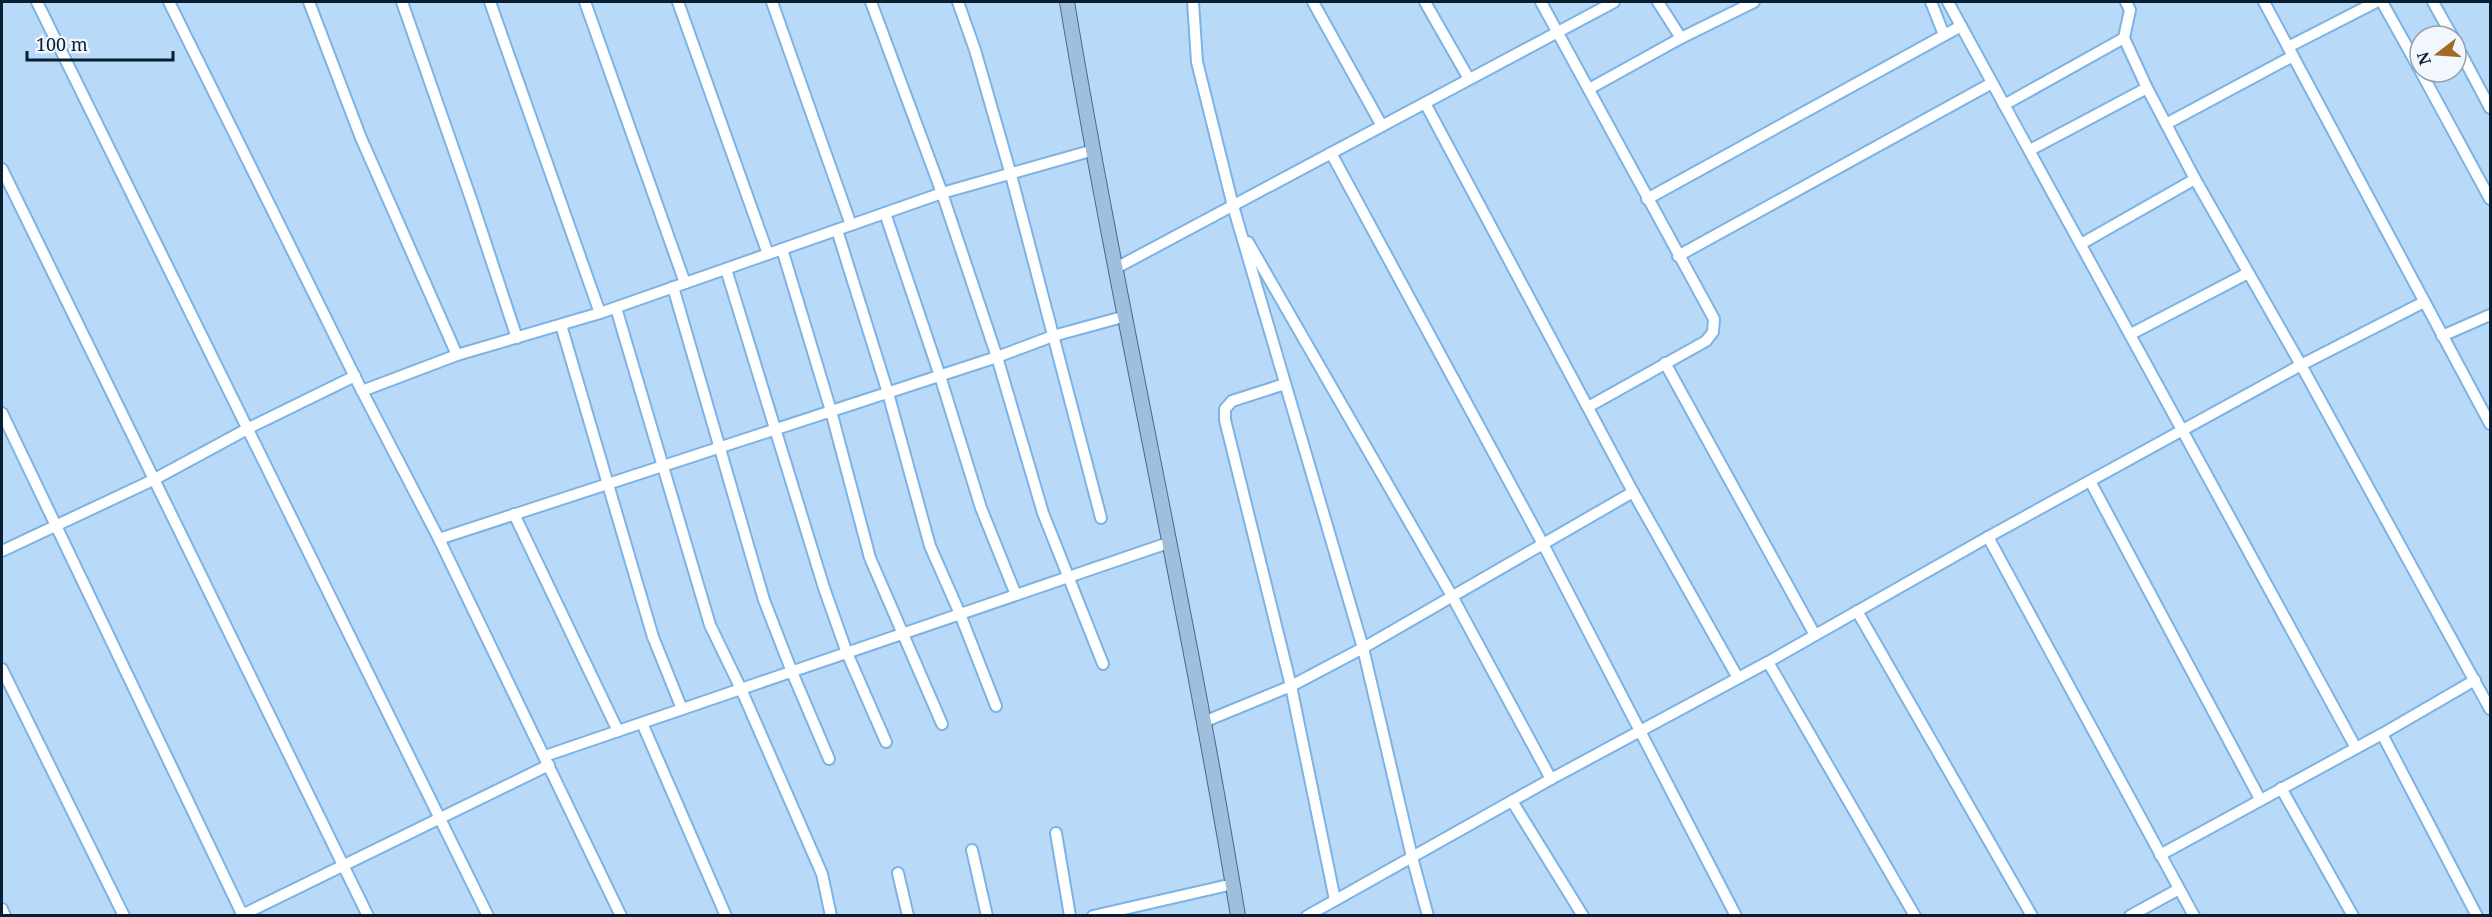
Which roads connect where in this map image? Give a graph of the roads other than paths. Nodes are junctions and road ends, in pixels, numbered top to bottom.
1 (37, 2) edge
2 (169, 2) edge
3 (309, 2) edge
4 (402, 2) edge
5 (490, 2) edge
6 (585, 2) edge
7 (678, 2) edge
8 (772, 2) edge
9 (871, 2) edge
10 (958, 2) edge
11 (1067, 2) edge
12 (1193, 2) edge
13 (1313, 2) edge
14 (1425, 2) edge
15 (1541, 2) edge
16 (1614, 2) edge
17 (1658, 2) edge
18 (1754, 2) edge
19 (1931, 2) edge
20 (1948, 2) edge
21 (2126, 2) edge
22 (2264, 2) edge
23 (2376, 2) edge
24 (2382, 2) edge
25 (2433, 2) edge
26 (2445, 24) edge
27 (1961, 26) junction
28 (1557, 32) junction
29 (1944, 35) junction
30 (1681, 38) junction
31 (2124, 38) junction
32 (2408, 49) edge
33 (2290, 51) junction
34 (2468, 67) edge
35 (1469, 79) junction
36 (1992, 82) junction
37 (2427, 84) edge
38 (2147, 88) junction
39 (1589, 89) junction
40 (1425, 103) junction
41 (2004, 105) junction
42 (2490, 108) edge
43 (2166, 123) junction
44 (1382, 126) junction
45 (1094, 150) junction
46 (2030, 150) junction
47 (1331, 153) junction
48 (2, 169) edge
49 (1011, 175) junction
50 (2195, 179) junction
51 (942, 193) junction
52 (1647, 199) junction
53 (2490, 199) edge
54 (1233, 206) junction
55 (885, 213) junction
56 (852, 225) junction
57 (1238, 226) junction
58 (837, 230) junction
59 (2081, 244) junction
60 (782, 249) junction
61 (768, 254) junction
62 (1678, 256) junction
63 (1116, 268) junction
64 (726, 269) junction
65 (2248, 273) junction
66 (685, 283) junction
67 (673, 287) junction
68 (2424, 302) junction
69 (615, 308) junction
70 (600, 313) junction
71 (2490, 315) edge
72 (1126, 316) junction
73 (561, 324) junction
74 (2131, 334) junction
75 (1053, 336) junction
76 (2442, 336) junction
77 (516, 338) junction
78 (457, 355) junction
79 (997, 357) junction
80 (1665, 363) junction
81 (2301, 365) junction
82 (355, 376) junction
83 (940, 376) junction
84 (1285, 384) junction
85 (362, 391) junction
86 (888, 393) junction
87 (1588, 407) junction
88 (831, 411) junction
89 (2, 413) edge
90 (2490, 424) edge
91 (249, 428) junction
92 (775, 430) junction
93 (2184, 430) junction
94 (719, 448) junction
95 (662, 466) junction
96 (153, 480) junction
97 (2090, 481) junction
98 (608, 484) junction
99 (1633, 492) junction
100 (514, 514) junction
101 (1101, 518) dead end
102 (56, 525) junction
103 (1988, 537) junction
104 (439, 539) junction
105 (1168, 543) junction
106 (1543, 544) junction
107 (2, 551) edge
108 (1067, 578) junction
109 (1016, 595) junction
110 (1452, 596) junction
111 (1857, 611) junction
112 (960, 614) junction
113 (903, 634) junction
114 (1815, 635) junction
115 (1363, 648) junction
116 (847, 653) junction
117 (1768, 662) junction
118 (1103, 663) dead end
119 (2, 669) edge
120 (792, 672) junction
121 (1738, 678) junction
122 (2475, 680) junction
123 (1291, 686) junction
124 (741, 689) junction
125 (996, 706) dead end
126 (682, 709) junction
127 (2490, 709) edge
128 (1206, 721) junction
129 (642, 723) junction
130 (942, 724) dead end
131 (1639, 730) junction
132 (618, 731) junction
133 (2382, 734) junction
134 (886, 742) dead end
135 (2356, 748) junction
136 (829, 759) dead end
137 (547, 760) junction
138 (1551, 779) junction
139 (2282, 788) junction
140 (2260, 799) junction
141 (1512, 801) junction
142 (441, 818) junction
143 (1056, 832) dead end
144 (972, 850) dead end
145 (2160, 855) junction
146 (1412, 857) junction
147 (344, 866) junction
148 (898, 873) dead end
149 (1233, 884) junction
150 (2179, 889) junction
151 (1335, 900) junction
152 (2, 909) edge
153 (1133, 911) edge
154 (1323, 911) edge
155 (5, 915) edge
156 (124, 915) edge
157 (242, 915) edge
158 (368, 915) edge
159 (488, 915) edge
160 (621, 915) edge
161 (726, 915) edge
162 (831, 915) edge
163 (909, 915) edge
164 (987, 915) edge
165 (1070, 915) edge
166 (1093, 915) edge
167 (1239, 915) edge
168 (1307, 915) edge
169 (1428, 915) edge
170 (1583, 915) edge
171 (1736, 915) edge
172 (1915, 915) edge
173 (2032, 915) edge
174 (2130, 915) edge
175 (2194, 915) edge
176 (2353, 915) edge
177 (2477, 915) edge

1 - 91 street
2 - 82 street
3 - 78 street
4 - 77 street
5 - 70 street
6 - 66 street
7 - 61 street
8 - 56 street
9 - 51 street
10 - 49 street
11 - 45 main road
12 - 54 street
13 - 44 street
14 - 35 street
15 - 28 street
16 - 28 street
17 - 30 street
18 - 30 street
19 - 29 street
20 - 27 street
21 - 31 street
22 - 33 street
23 - 33 street
24 - 32 street
25 - 26 street
27 - 29 street
27 - 36 street
28 - 35 street
28 - 39 street
29 - 52 street
30 - 39 street
31 - 38 street
31 - 41 street
33 - 43 street
33 - 68 street
34 - 42 street
35 - 40 street
36 - 41 street
36 - 62 street
37 - 53 street
38 - 43 street
38 - 46 street
39 - 52 street
40 - 44 street
40 - 87 street
41 - 46 street
43 - 50 street
44 - 47 street
45 - 49 street
45 - 63 main road
46 - 59 street
47 - 54 street
47 - 106 street
48 - 96 street
49 - 51 street
49 - 75 street
50 - 59 street
50 - 65 street
51 - 55 street
51 - 79 street
52 - 62 street
54 - 57 street
54 - 63 street
55 - 56 street
55 - 83 street
56 - 58 street
57 - 84 street
57 - 110 street
58 - 60 street
58 - 86 street
59 - 74 street
60 - 61 street
60 - 88 street
61 - 64 street
62 - 80 street
63 - 72 main road
64 - 66 street
64 - 92 street
65 - 74 street
65 - 81 street
66 - 67 street
67 - 69 street
67 - 94 street
68 - 76 street
68 - 81 street
69 - 70 street
69 - 95 street
70 - 73 street
71 - 76 street
72 - 75 street
72 - 105 main road
73 - 77 street
73 - 98 street
74 - 93 street
75 - 79 street
75 - 101 street
76 - 90 street
77 - 78 street
78 - 85 street
79 - 83 street
79 - 108 street
80 - 87 street
80 - 114 street
81 - 93 street
81 - 122 street
82 - 85 street
82 - 91 street
83 - 86 street
83 - 109 street
84 - 115 street
84 - 123 street
85 - 104 street
86 - 88 street
86 - 112 street
87 - 99 street
88 - 92 street
88 - 113 street
89 - 102 street
91 - 96 street
91 - 142 street
92 - 94 street
92 - 116 street
93 - 97 street
93 - 135 street
94 - 95 street
94 - 120 street
95 - 98 street
95 - 124 street
96 - 102 street
96 - 147 street
97 - 103 street
97 - 140 street
98 - 100 street
98 - 126 street
99 - 106 street
99 - 121 street
100 - 104 street
100 - 132 street
102 - 107 street
102 - 157 street
103 - 111 street
103 - 145 street
104 - 137 street
105 - 108 street
105 - 128 main road
106 - 110 street
106 - 131 street
108 - 109 street
108 - 118 street
109 - 112 street
110 - 115 street
110 - 138 street
111 - 114 street
111 - 173 street
112 - 113 street
112 - 125 street
113 - 116 street
113 - 130 street
114 - 117 street
115 - 123 street
115 - 146 street
116 - 120 street
116 - 134 street
117 - 121 street
117 - 172 street
119 - 156 street
120 - 124 street
120 - 136 street
121 - 131 street
122 - 127 street
122 - 133 street
123 - 128 street
123 - 151 street
124 - 126 street
124 - 162 street
126 - 129 street
128 - 149 main road
129 - 132 street
129 - 161 street
131 - 138 street
131 - 171 street
132 - 137 street
133 - 135 street
133 - 177 street
135 - 139 street
137 - 142 street
137 - 160 street
138 - 141 street
139 - 140 street
139 - 176 street
140 - 145 street
141 - 146 street
141 - 170 street
142 - 147 street
142 - 159 street
143 - 165 street
144 - 164 street
145 - 150 street
146 - 151 street
146 - 169 street
147 - 157 street
147 - 158 street
148 - 163 street
149 - 153 street
149 - 167 main road
150 - 174 street
150 - 175 street
151 - 154 street
152 - 155 street
153 - 166 street
154 - 168 street

